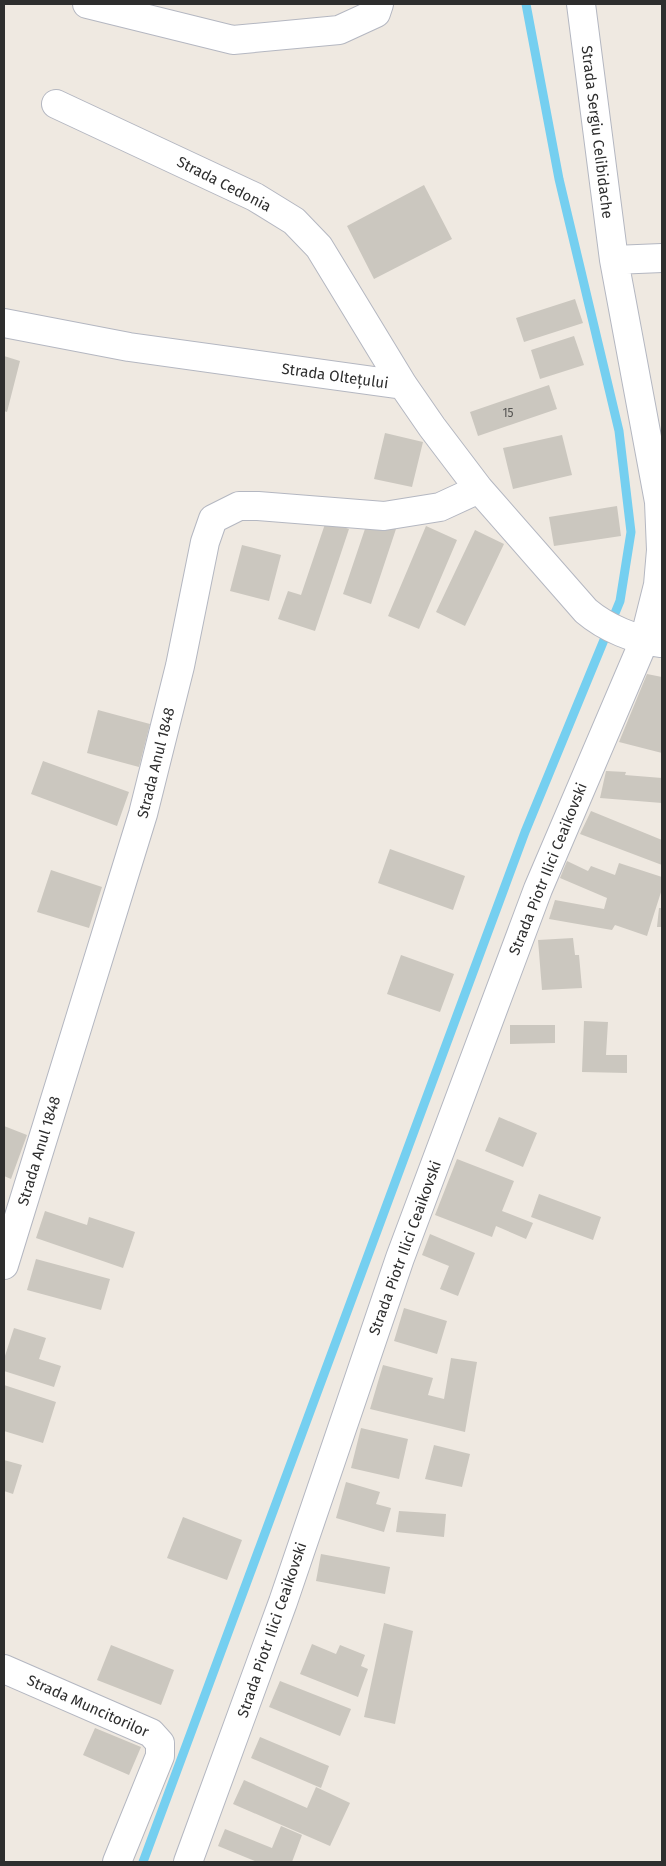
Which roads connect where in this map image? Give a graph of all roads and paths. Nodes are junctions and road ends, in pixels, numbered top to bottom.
1 (87, 4) edge
2 (379, 4) edge
3 (581, 4) edge
4 (56, 104) dead end
5 (662, 258) edge
6 (614, 260) junction
7 (4, 323) edge
8 (403, 386) junction
9 (479, 489) junction
10 (645, 639) edge
11 (4, 1265) edge
12 (4, 1669) edge
13 (117, 1862) edge
14 (188, 1862) edge

1 - 2 street
3 - 6 street, Strada Sergiu Celibidache
4 - 8 street, Strada Cedonia
5 - 6 street
6 - 10 street, Strada Sergiu Celibidache
7 - 8 street, Strada Oltețului
8 - 9 street, Strada Oltețului
9 - 10 street, Strada Oltețului
9 - 11 street, Strada Anul 1848
10 - 14 street, Strada Piotr Ilici Ceaikovski
12 - 13 street, Strada Muncitorilor

